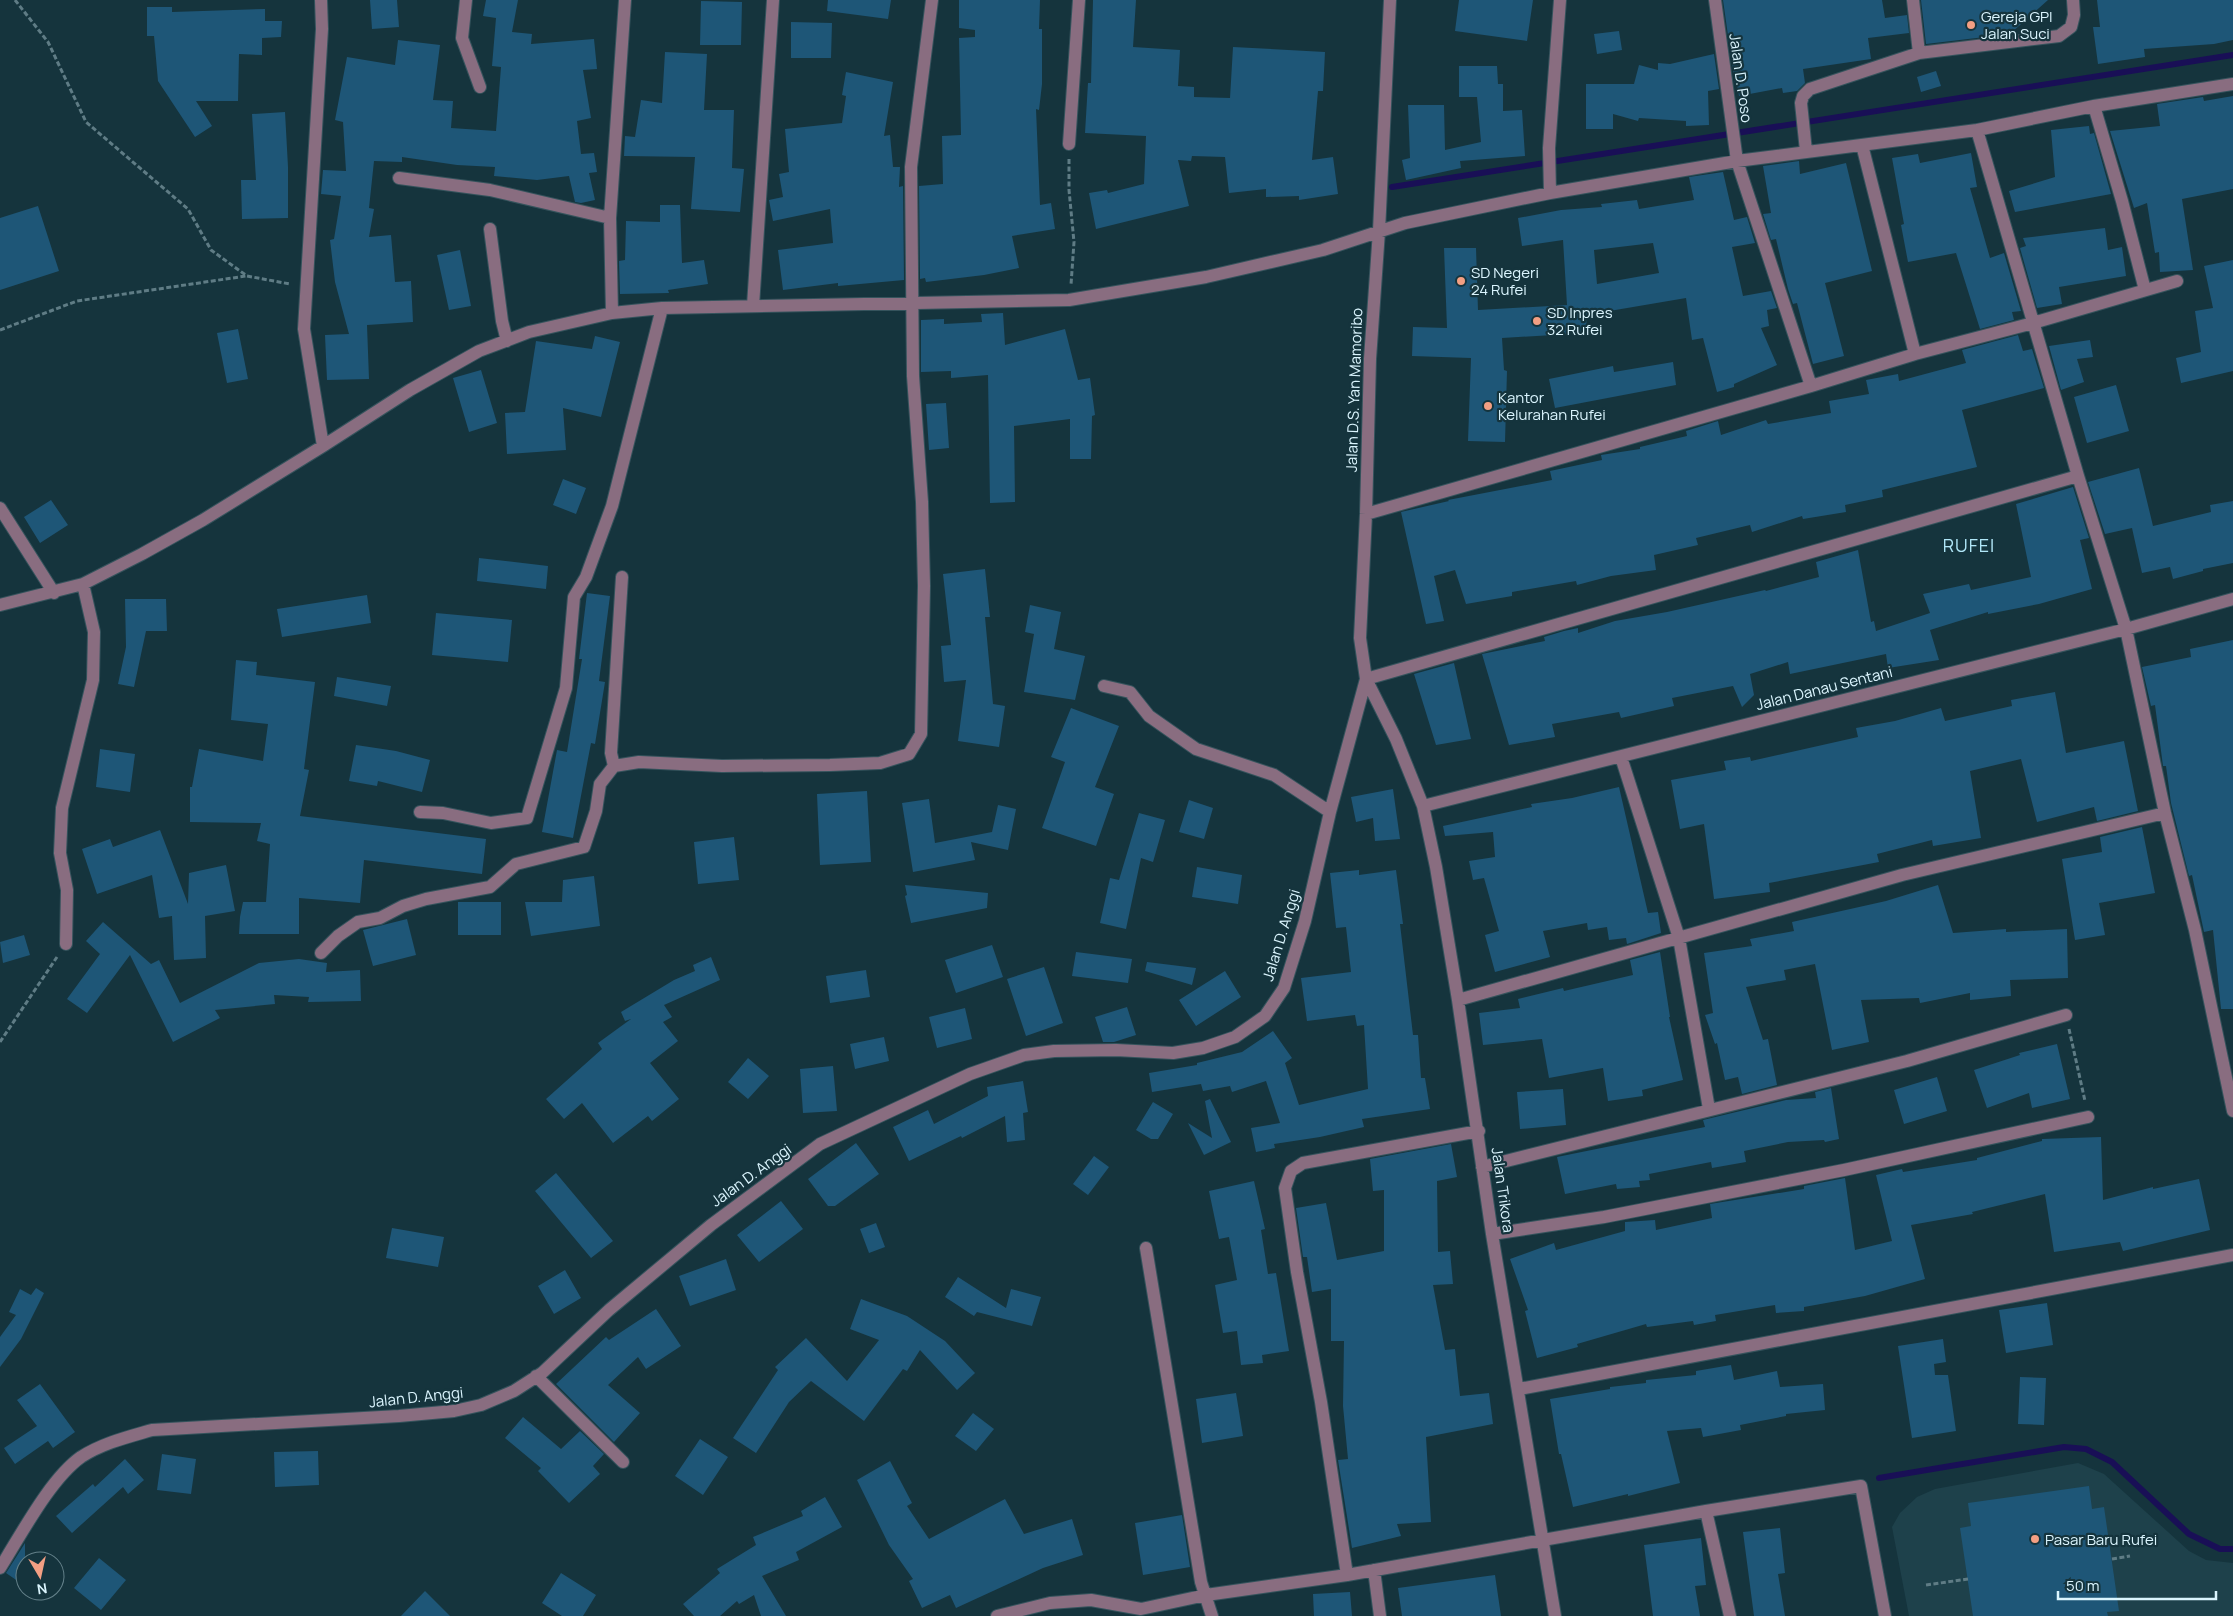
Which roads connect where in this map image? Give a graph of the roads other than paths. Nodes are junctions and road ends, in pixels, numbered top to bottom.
1 (322, 0) edge
2 (466, 0) edge
3 (625, 0) edge
4 (773, 0) edge
5 (932, 0) edge
6 (1078, 0) edge
7 (1390, 0) edge
8 (1560, 0) edge
9 (1715, 0) edge
10 (1913, 0) edge
11 (2073, 0) edge
12 (1919, 53) junction
13 (2233, 84) edge
14 (480, 87) dead end
15 (2094, 106) junction
16 (1977, 130) junction
17 (1069, 144) road end
18 (1862, 145) junction
19 (1806, 151) junction
20 (1736, 161) junction
21 (399, 178) dead end
22 (1550, 193) junction
23 (610, 218) junction
24 (490, 229) dead end
25 (1380, 231) junction
26 (2177, 281) dead end
27 (2145, 290) junction
28 (911, 303) junction
29 (753, 306) junction
30 (662, 308) junction
31 (612, 313) junction
32 (2033, 323) junction
33 (506, 341) junction
34 (1915, 354) junction
35 (1811, 386) junction
36 (323, 446) junction
37 (2078, 476) junction
38 (0, 508) edge
39 (1366, 514) junction
40 (622, 577) dead end
41 (84, 584) junction
42 (54, 593) junction
43 (2233, 599) edge
44 (0, 605) edge
45 (2126, 629) junction
46 (1366, 679) junction
47 (1104, 686) dead end
48 (1621, 757) junction
49 (614, 766) junction
50 (1410, 772) joint
51 (1423, 806) junction
52 (420, 812) dead end
53 (1330, 812) junction
54 (2165, 813) junction
55 (1679, 938) junction
56 (66, 944) road end
57 (321, 953) dead end
58 (1458, 1000) junction
59 (2066, 1015) road end
60 (1709, 1109) junction
61 (2233, 1111) edge
62 (2088, 1117) road end
63 (1479, 1131) junction
64 (1482, 1166) junction
65 (1492, 1234) junction
66 (1146, 1248) dead end
67 (2233, 1255) edge
68 (536, 1376) junction
69 (1519, 1389) junction
70 (623, 1462) dead end
71 (1706, 1510) junction
72 (1543, 1539) junction
73 (0, 1568) edge
74 (1374, 1570) junction
75 (1347, 1575) junction
76 (1206, 1595) junction
77 (997, 1616) edge
78 (1212, 1616) edge
79 (1380, 1616) edge
80 (1555, 1616) edge
81 (1730, 1616) edge
82 (1885, 1616) edge

1 - 36 street
2 - 14 street
3 - 23 street
4 - 29 street
5 - 28 street
6 - 17 street
7 - 25 street, Jalan D.S. Yan Mamoribo
8 - 22 street
9 - 20 street, Jalan D. Poso
10 - 12 street
11 - 12 street
12 - 19 street
13 - 15 street
15 - 16 street
15 - 27 street
16 - 18 street
16 - 32 street
18 - 19 street
18 - 34 street
19 - 20 street
20 - 22 street
20 - 35 street, Jalan D. Poso
21 - 23 street
22 - 25 street
23 - 31 street
24 - 33 street
25 - 28 street
25 - 39 street, Jalan D.S. Yan Mamoribo
26 - 27 street
27 - 32 street
28 - 29 street
28 - 49 street
29 - 30 street
30 - 31 street
30 - 52 street
31 - 33 street
32 - 34 street
32 - 37 street
33 - 36 street
34 - 35 street
35 - 39 street
36 - 41 street
37 - 45 street
37 - 46 street
38 - 42 street
39 - 46 street, Jalan D.S. Yan Mamoribo
40 - 49 street
41 - 42 street
41 - 56 street
42 - 44 street
43 - 45 street, Jalan Danau Sentani
45 - 48 street, Jalan Danau Sentani
45 - 54 street
46 - 50 street, Jalan D.S. Yan Mamoribo
46 - 53 street, Jalan D. Anggi
47 - 53 street
48 - 51 street, Jalan Danau Sentani
48 - 55 street
49 - 57 street
50 - 51 street, Jalan Trikora
51 - 58 street, Jalan Trikora
53 - 68 street, Jalan D. Anggi
54 - 55 street
54 - 61 street
55 - 58 street
55 - 60 street
58 - 63 street, Jalan Trikora
59 - 60 street
60 - 64 street
62 - 65 street
63 - 64 street, Jalan Trikora
63 - 75 street
64 - 65 street, Jalan Trikora
65 - 69 street, Jalan Trikora
66 - 76 street
67 - 69 street
68 - 70 street
68 - 73 street, Jalan D. Anggi
69 - 72 street, Jalan Trikora
71 - 72 street
71 - 81 street
71 - 82 street
72 - 74 street
72 - 80 street, Jalan Trikora
74 - 75 street
74 - 79 street
75 - 76 street
76 - 77 street
76 - 78 street

